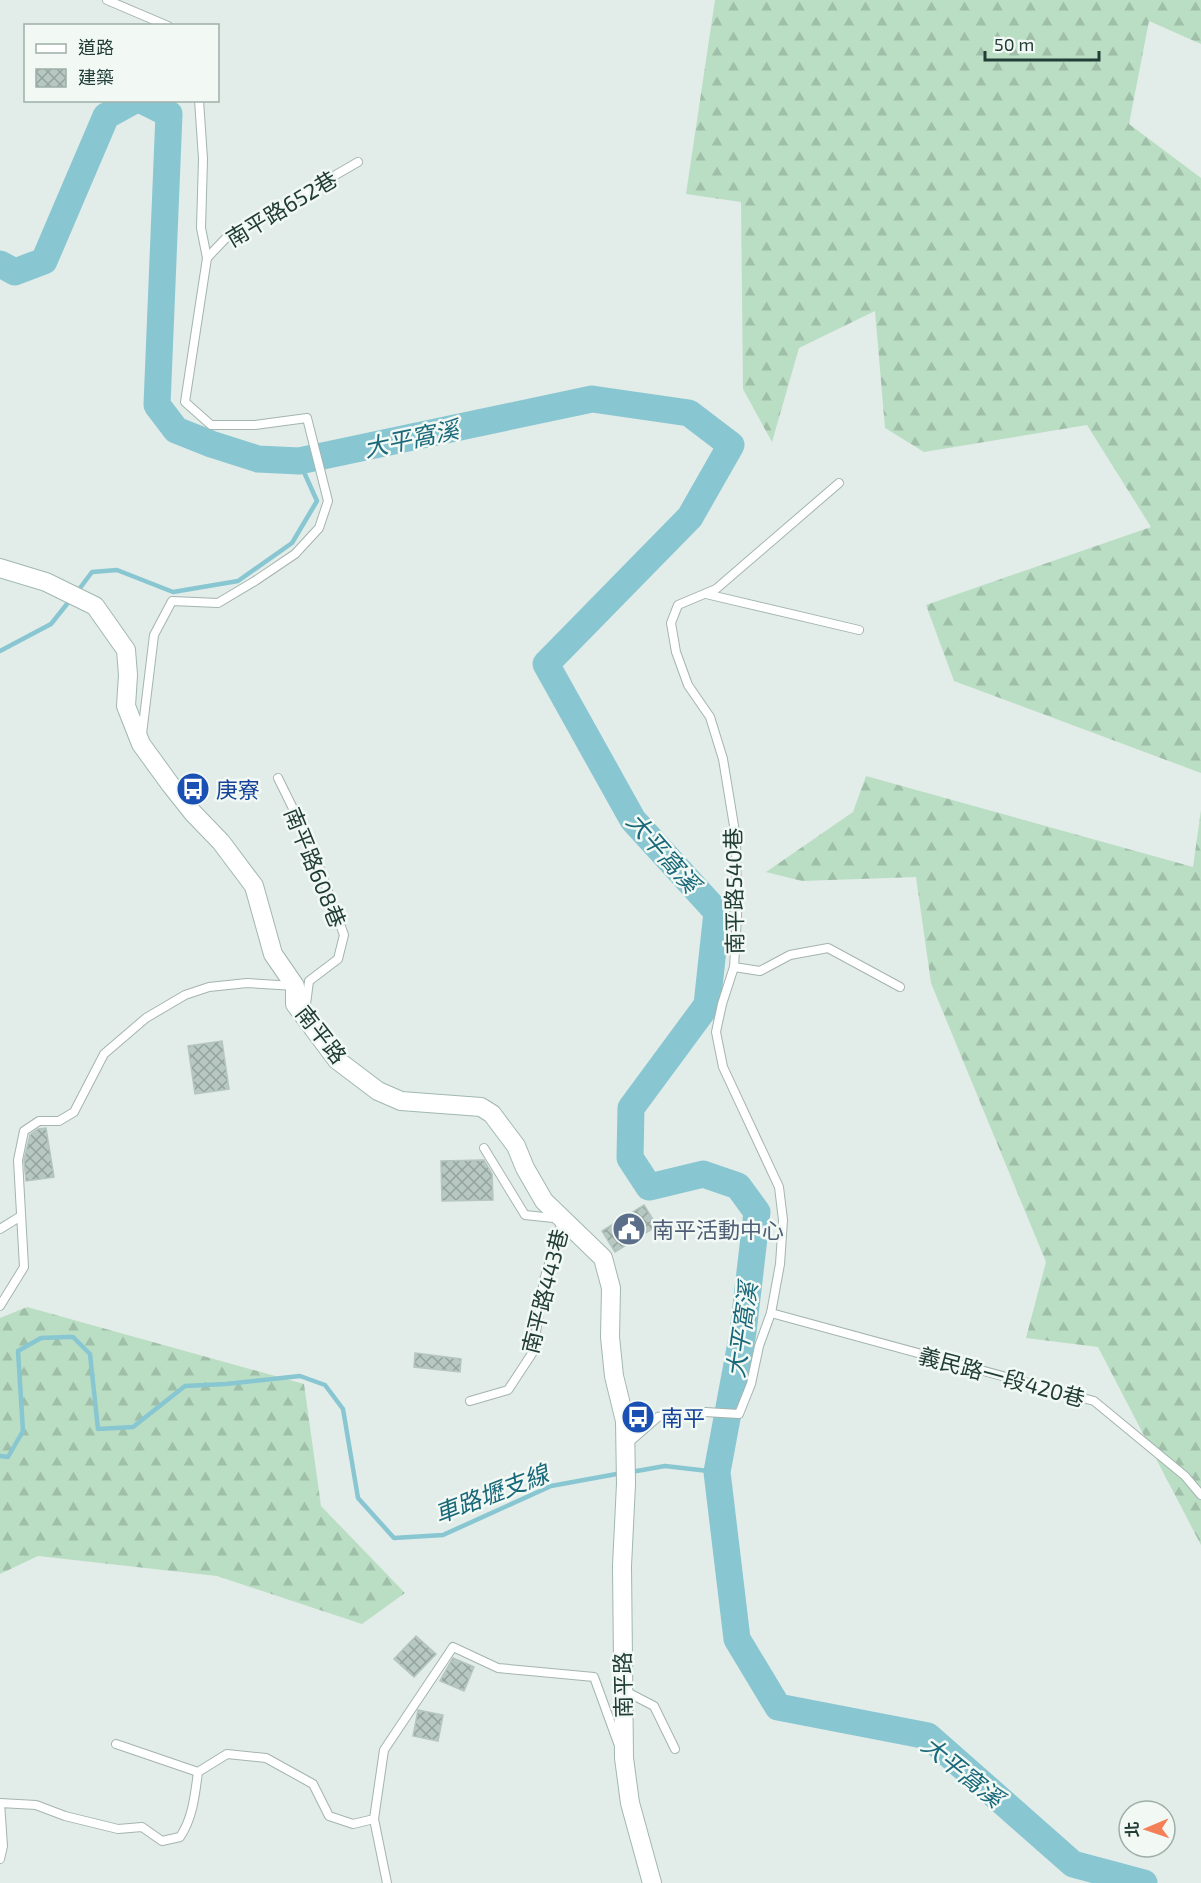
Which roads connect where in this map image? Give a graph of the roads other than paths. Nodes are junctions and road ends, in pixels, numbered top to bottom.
1 (107, 0) edge
2 (163, 24) edge
3 (199, 102) edge
4 (358, 162) dead end
5 (207, 258) junction
6 (839, 483) dead end
7 (0, 568) edge
8 (705, 594) junction
9 (859, 630) dead end
10 (141, 744) junction
11 (278, 778) dead end
12 (734, 967) junction
13 (295, 986) junction
14 (900, 987) dead end
15 (304, 1015) junction
16 (484, 1148) dead end
17 (21, 1216) junction
18 (563, 1219) junction
19 (0, 1229) edge
20 (0, 1306) edge
21 (771, 1313) junction
22 (470, 1401) dead end
23 (626, 1445) junction
24 (1201, 1495) edge
25 (622, 1690) junction
26 (116, 1744) dead end
27 (675, 1749) dead end
28 (624, 1758) junction
29 (198, 1772) junction
30 (374, 1820) junction
31 (0, 1859) edge
32 (387, 1883) edge
33 (652, 1883) edge

1 - 2 lane
3 - 5 lane, 南平路652巷
4 - 5 lane, 南平路652巷
5 - 10 lane, 南平路652巷
6 - 8 lane, 南平路540巷
7 - 10 street, 南平路
8 - 9 lane
8 - 12 lane, 南平路540巷
10 - 13 street, 南平路
11 - 15 lane, 南平路608巷
12 - 14 lane
12 - 21 lane, 南平路540巷
13 - 15 street, 南平路
13 - 17 lane
15 - 18 street, 南平路
16 - 18 lane
17 - 19 lane
17 - 20 lane
18 - 22 lane, 南平路443巷
18 - 23 street, 南平路
21 - 23 lane, 南平路540巷
21 - 24 lane, 義民路一段420巷
23 - 25 street, 南平路
25 - 27 lane
25 - 28 street, 南平路
26 - 29 lane
28 - 30 lane
28 - 33 street, 南平路
29 - 30 lane
29 - 31 lane
30 - 32 lane

